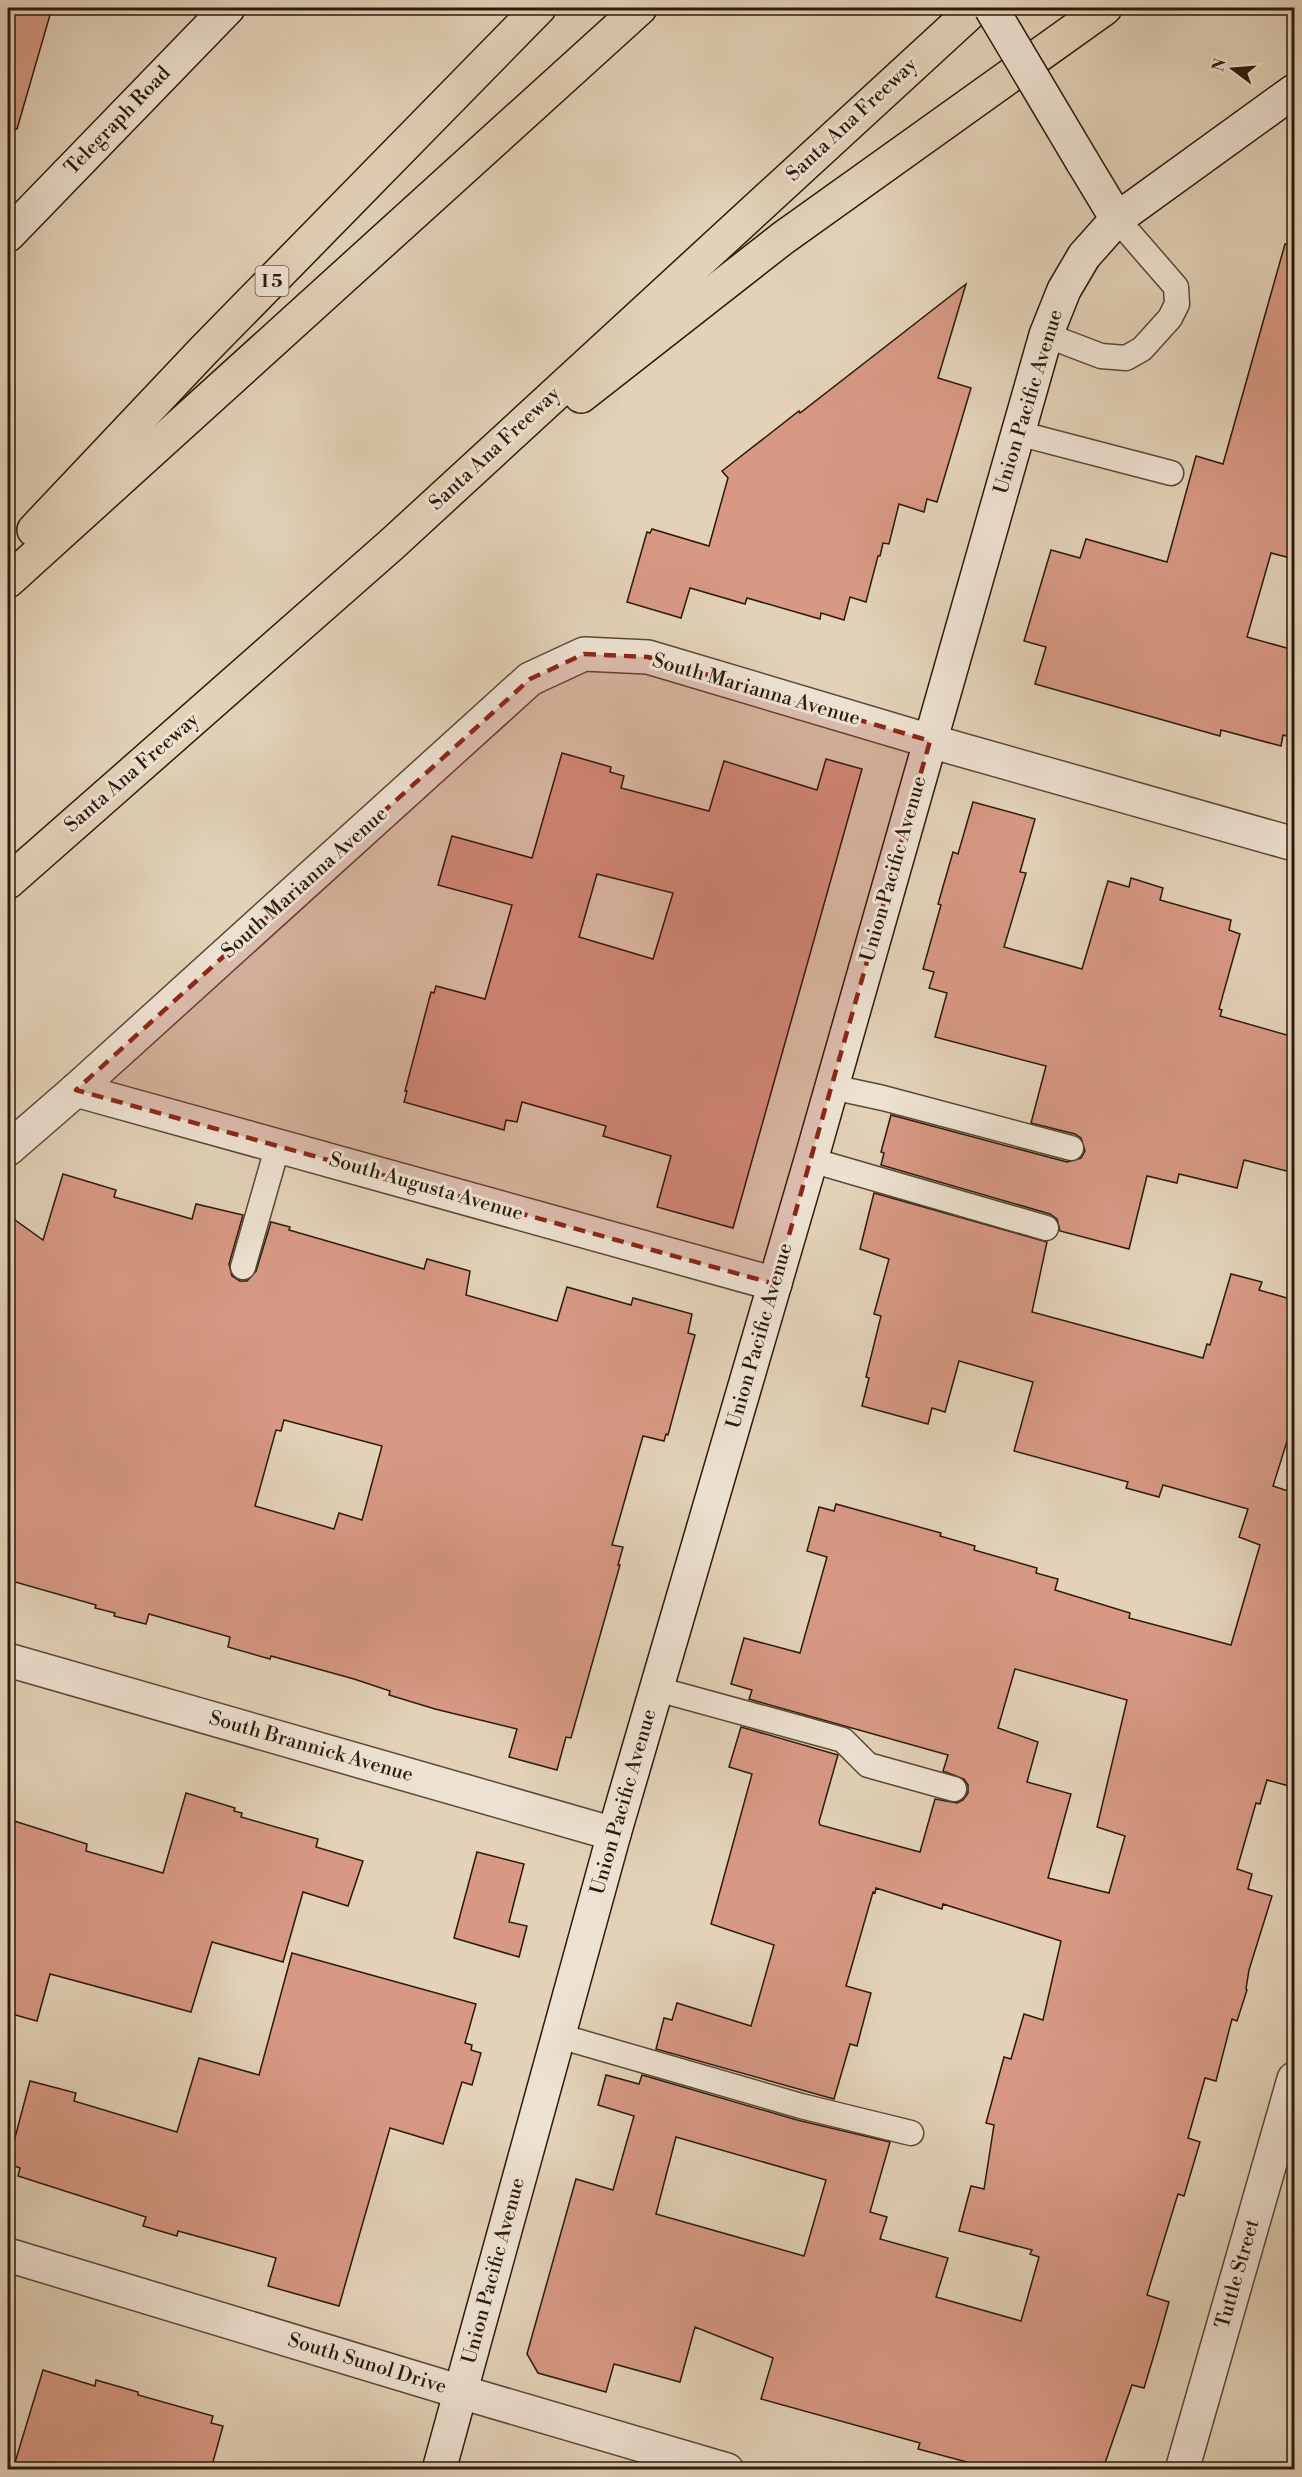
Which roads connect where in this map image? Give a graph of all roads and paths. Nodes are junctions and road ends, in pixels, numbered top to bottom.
1 (228, 8) edge
2 (539, 8) edge
3 (640, 8) edge
4 (975, 8) edge
5 (991, 8) edge
6 (1104, 8) edge
7 (1294, 92) edge
8 (1117, 219) junction
9 (8, 235) edge
10 (1046, 335) junction
11 (1018, 433) junction
12 (1171, 472) dead end
13 (391, 545) junction
14 (8, 559) edge
15 (8, 581) edge
16 (930, 741) junction
17 (1294, 844) edge
18 (8, 882) edge
19 (832, 1087) junction
20 (76, 1090) junction
21 (278, 1145) junction
22 (1071, 1148) dead end
23 (8, 1149) edge
24 (811, 1160) junction
25 (1046, 1228) dead end
26 (243, 1268) dead end
27 (775, 1284) junction
28 (8, 1660) edge
29 (657, 1689) junction
30 (954, 1789) dead end
31 (614, 1834) junction
32 (559, 2036) junction
33 (1294, 2079) edge
34 (911, 2133) dead end
35 (8, 2255) edge
36 (461, 2392) junction
37 (439, 2469) edge
38 (727, 2469) edge
39 (1182, 2469) edge

1 - 9 street, Telegraph Road
2 - 14 highway, I 5
3 - 15 highway
4 - 13 highway, Santa Ana Freeway
5 - 8 street, bridge
6 - 13 highway
7 - 8 street, Union Pacific Avenue
8 - 10 street, Union Pacific Avenue
8 - 10 lane
10 - 11 street, Union Pacific Avenue
11 - 12 lane
11 - 16 street, Union Pacific Avenue
13 - 18 highway, Santa Ana Freeway
16 - 17 street, South Marianna Avenue
16 - 19 street, Union Pacific Avenue
16 - 20 street, South Marianna Avenue
19 - 22 lane
19 - 24 street, Union Pacific Avenue
20 - 21 street, South Augusta Avenue
20 - 23 street
21 - 26 lane
21 - 27 street, South Augusta Avenue
24 - 25 lane
24 - 27 street, Union Pacific Avenue
27 - 29 street, Union Pacific Avenue
28 - 31 street, South Brannick Avenue
29 - 30 lane
29 - 31 street, Union Pacific Avenue
31 - 32 street, Union Pacific Avenue
32 - 34 lane
32 - 36 street, Union Pacific Avenue
33 - 39 street, Tuttle Street
35 - 36 street, South Sunol Drive
36 - 37 street, Union Pacific Avenue
36 - 38 street, South Sunol Drive

